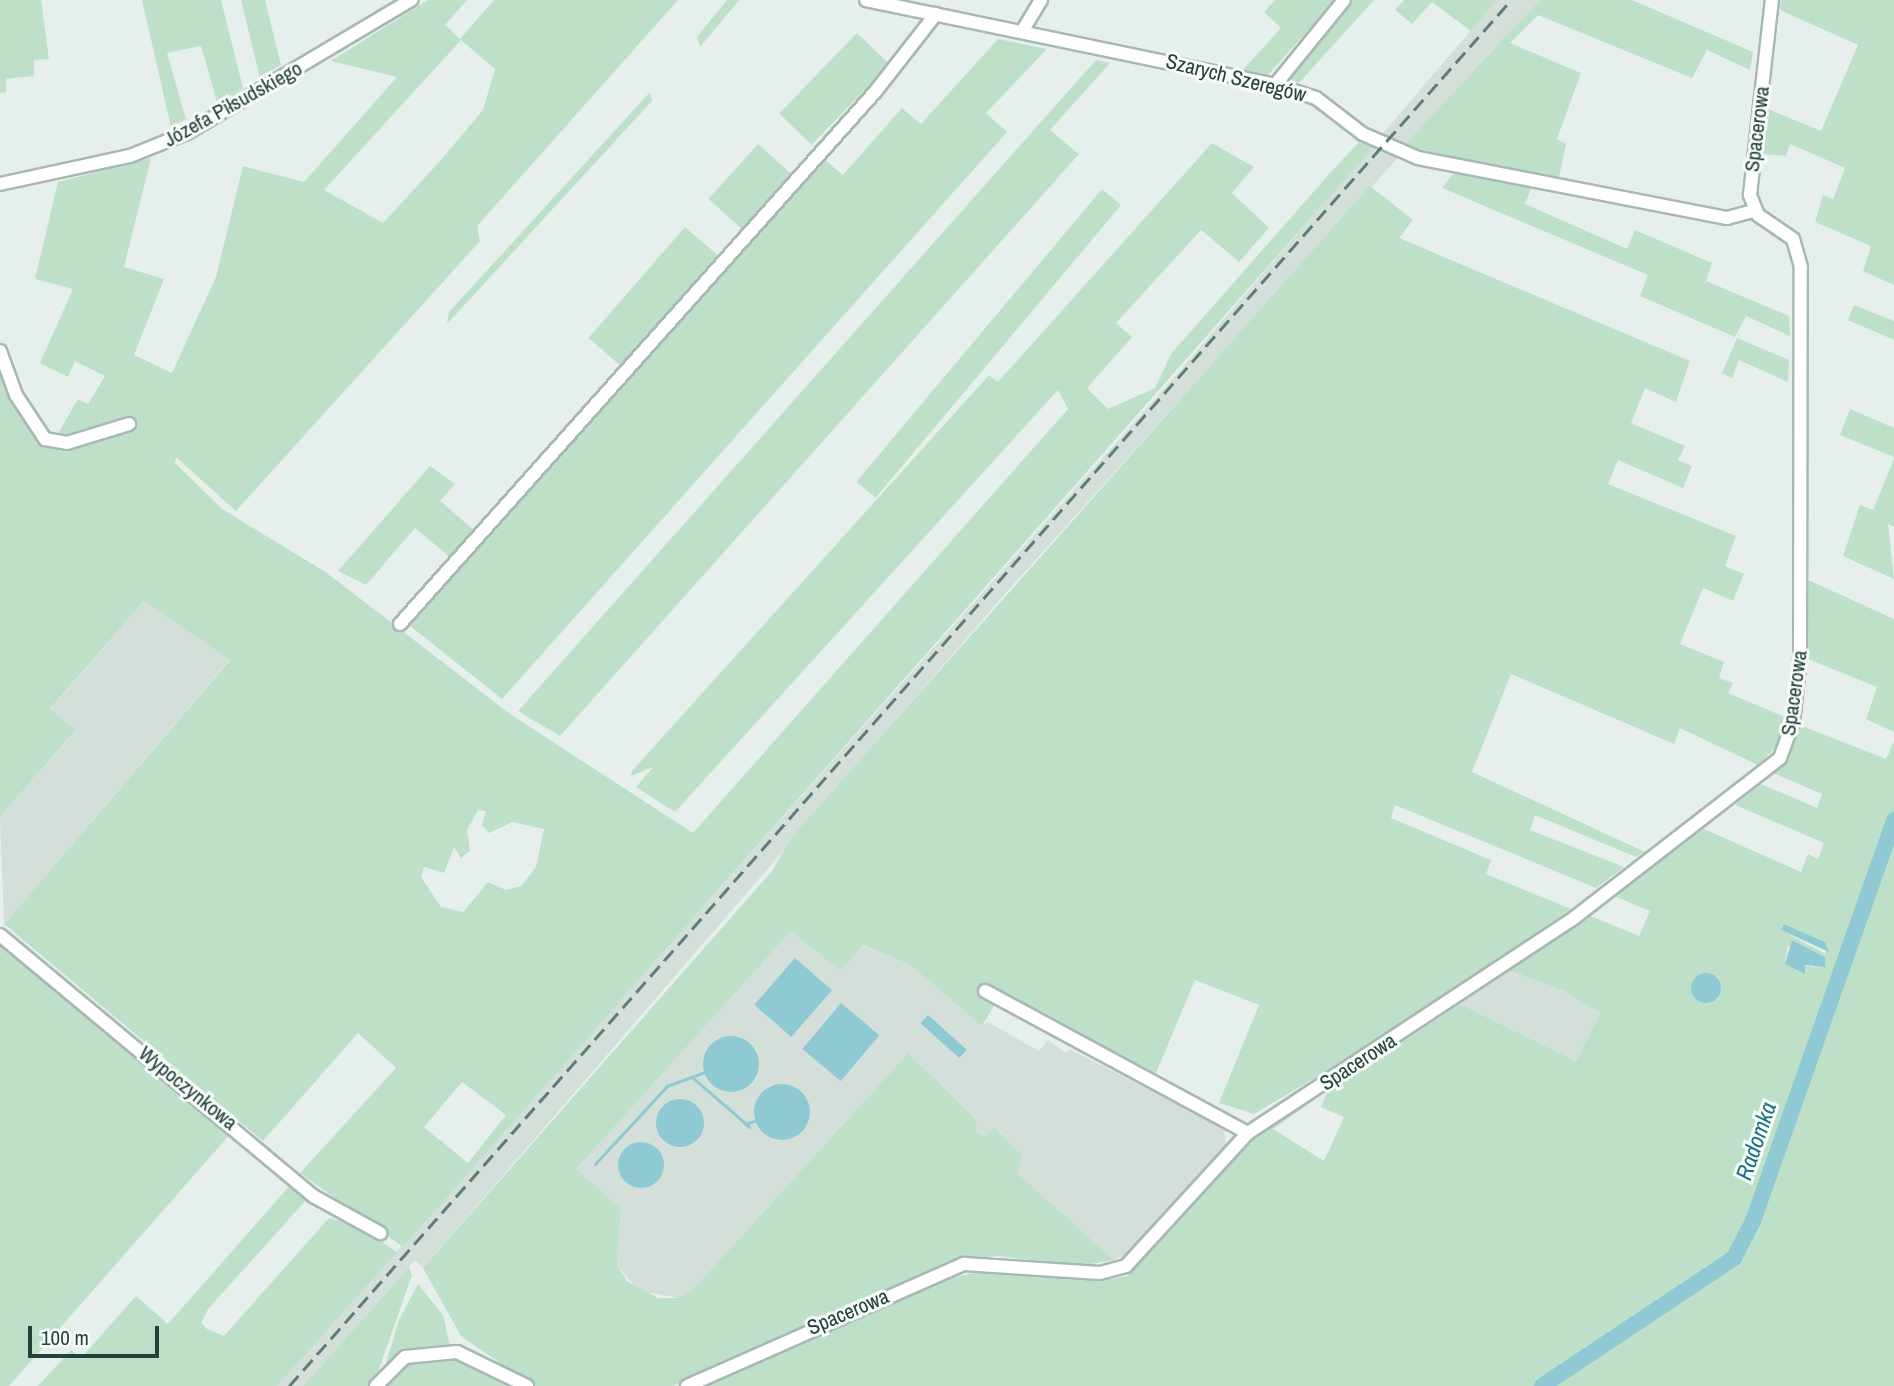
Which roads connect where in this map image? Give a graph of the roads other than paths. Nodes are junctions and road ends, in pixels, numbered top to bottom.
1 (411, 0) edge
2 (866, 0) edge
3 (1041, 0) edge
4 (1344, 0) edge
5 (1772, 0) edge
6 (891, 2) edge
7 (936, 14) junction
8 (1023, 30) junction
9 (1275, 85) junction
10 (0, 184) edge
11 (1754, 211) junction
12 (0, 351) edge
13 (129, 424) dead end
14 (400, 624) dead end
15 (0, 935) edge
16 (985, 991) dead end
17 (1248, 1133) junction
18 (380, 1233) dead end
19 (377, 1385) edge
20 (527, 1386) edge
21 (687, 1386) edge

1 - 10 street, Józefa Piłsudskiego
2 - 6 street, Szarych Szeregów
3 - 8 street
4 - 9 street
5 - 11 street, Spacerowa
6 - 7 street, Szarych Szeregów
7 - 8 street, Szarych Szeregów
7 - 14 street
8 - 9 street, Szarych Szeregów
9 - 11 street, Szarych Szeregów
11 - 17 street, Spacerowa
12 - 13 street
15 - 18 street, Wypoczynkowa
16 - 17 street
17 - 21 street, Spacerowa
19 - 20 street

